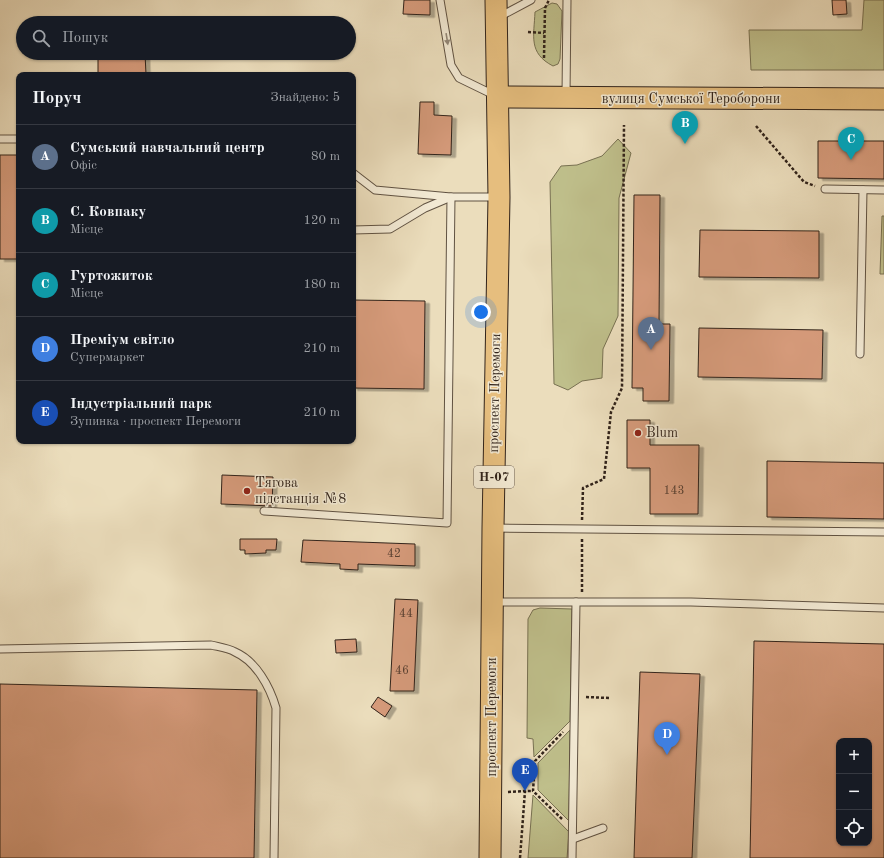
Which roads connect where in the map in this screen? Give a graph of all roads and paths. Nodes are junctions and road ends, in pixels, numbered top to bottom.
1 (440, 0) edge
2 (530, 0) edge
3 (549, 0) edge
4 (567, 0) edge
5 (496, 9) edge
6 (528, 32) dead end
7 (544, 33) junction
8 (544, 58) dead end
9 (498, 97) junction
10 (566, 98) junction
11 (884, 99) edge
12 (624, 125) dead end
13 (756, 126) dead end
14 (0, 139) edge
15 (16, 139) edge
16 (356, 175) edge
17 (825, 189) joint
18 (863, 190) junction
19 (884, 190) edge
20 (451, 197) junction
21 (499, 197) junction
22 (356, 230) edge
23 (860, 354) dead end
24 (264, 511) dead end
25 (493, 528) junction
26 (582, 529) junction
27 (884, 532) edge
28 (492, 602) junction
29 (576, 602) junction
30 (884, 608) edge
31 (0, 649) edge
32 (574, 696) junction
33 (609, 698) dead end
34 (575, 720) junction
35 (533, 791) junction
36 (603, 828) dead end
37 (574, 831) junction
38 (574, 839) junction
39 (274, 858) edge
40 (490, 858) edge
41 (520, 858) edge
42 (572, 858) edge

1 -> 9 lane
2 - 5 lane
3 - 7 path
4 - 10 lane
5 - 9 main road, проспект Перемоги
6 - 7 path
7 - 8 path
9 - 10 main road, вулиця Сумської Тероборони
9 - 21 main road, проспект Перемоги / Н-07
10 - 11 main road, вулиця Сумської Тероборони
12 - 26 path
13 - 17 path
14 - 15 lane
16 - 20 lane
17 - 18 lane
18 - 19 lane
18 - 23 lane
20 - 21 lane
20 - 22 lane
20 - 24 lane
21 - 25 main road, проспект Перемоги / Н-07
25 - 26 lane
25 - 28 main road, проспект Перемоги / Н-07
26 - 27 lane
26 - 29 path
28 - 29 lane
28 - 40 main road, проспект Перемоги / Н-07
29 - 30 lane
29 - 32 lane
31 - 39 lane
32 - 33 path
32 - 34 lane
34 - 35 path
34 - 37 lane
35 - 37 path
35 - 41 path
36 - 38 lane
37 - 38 lane
38 - 42 lane

